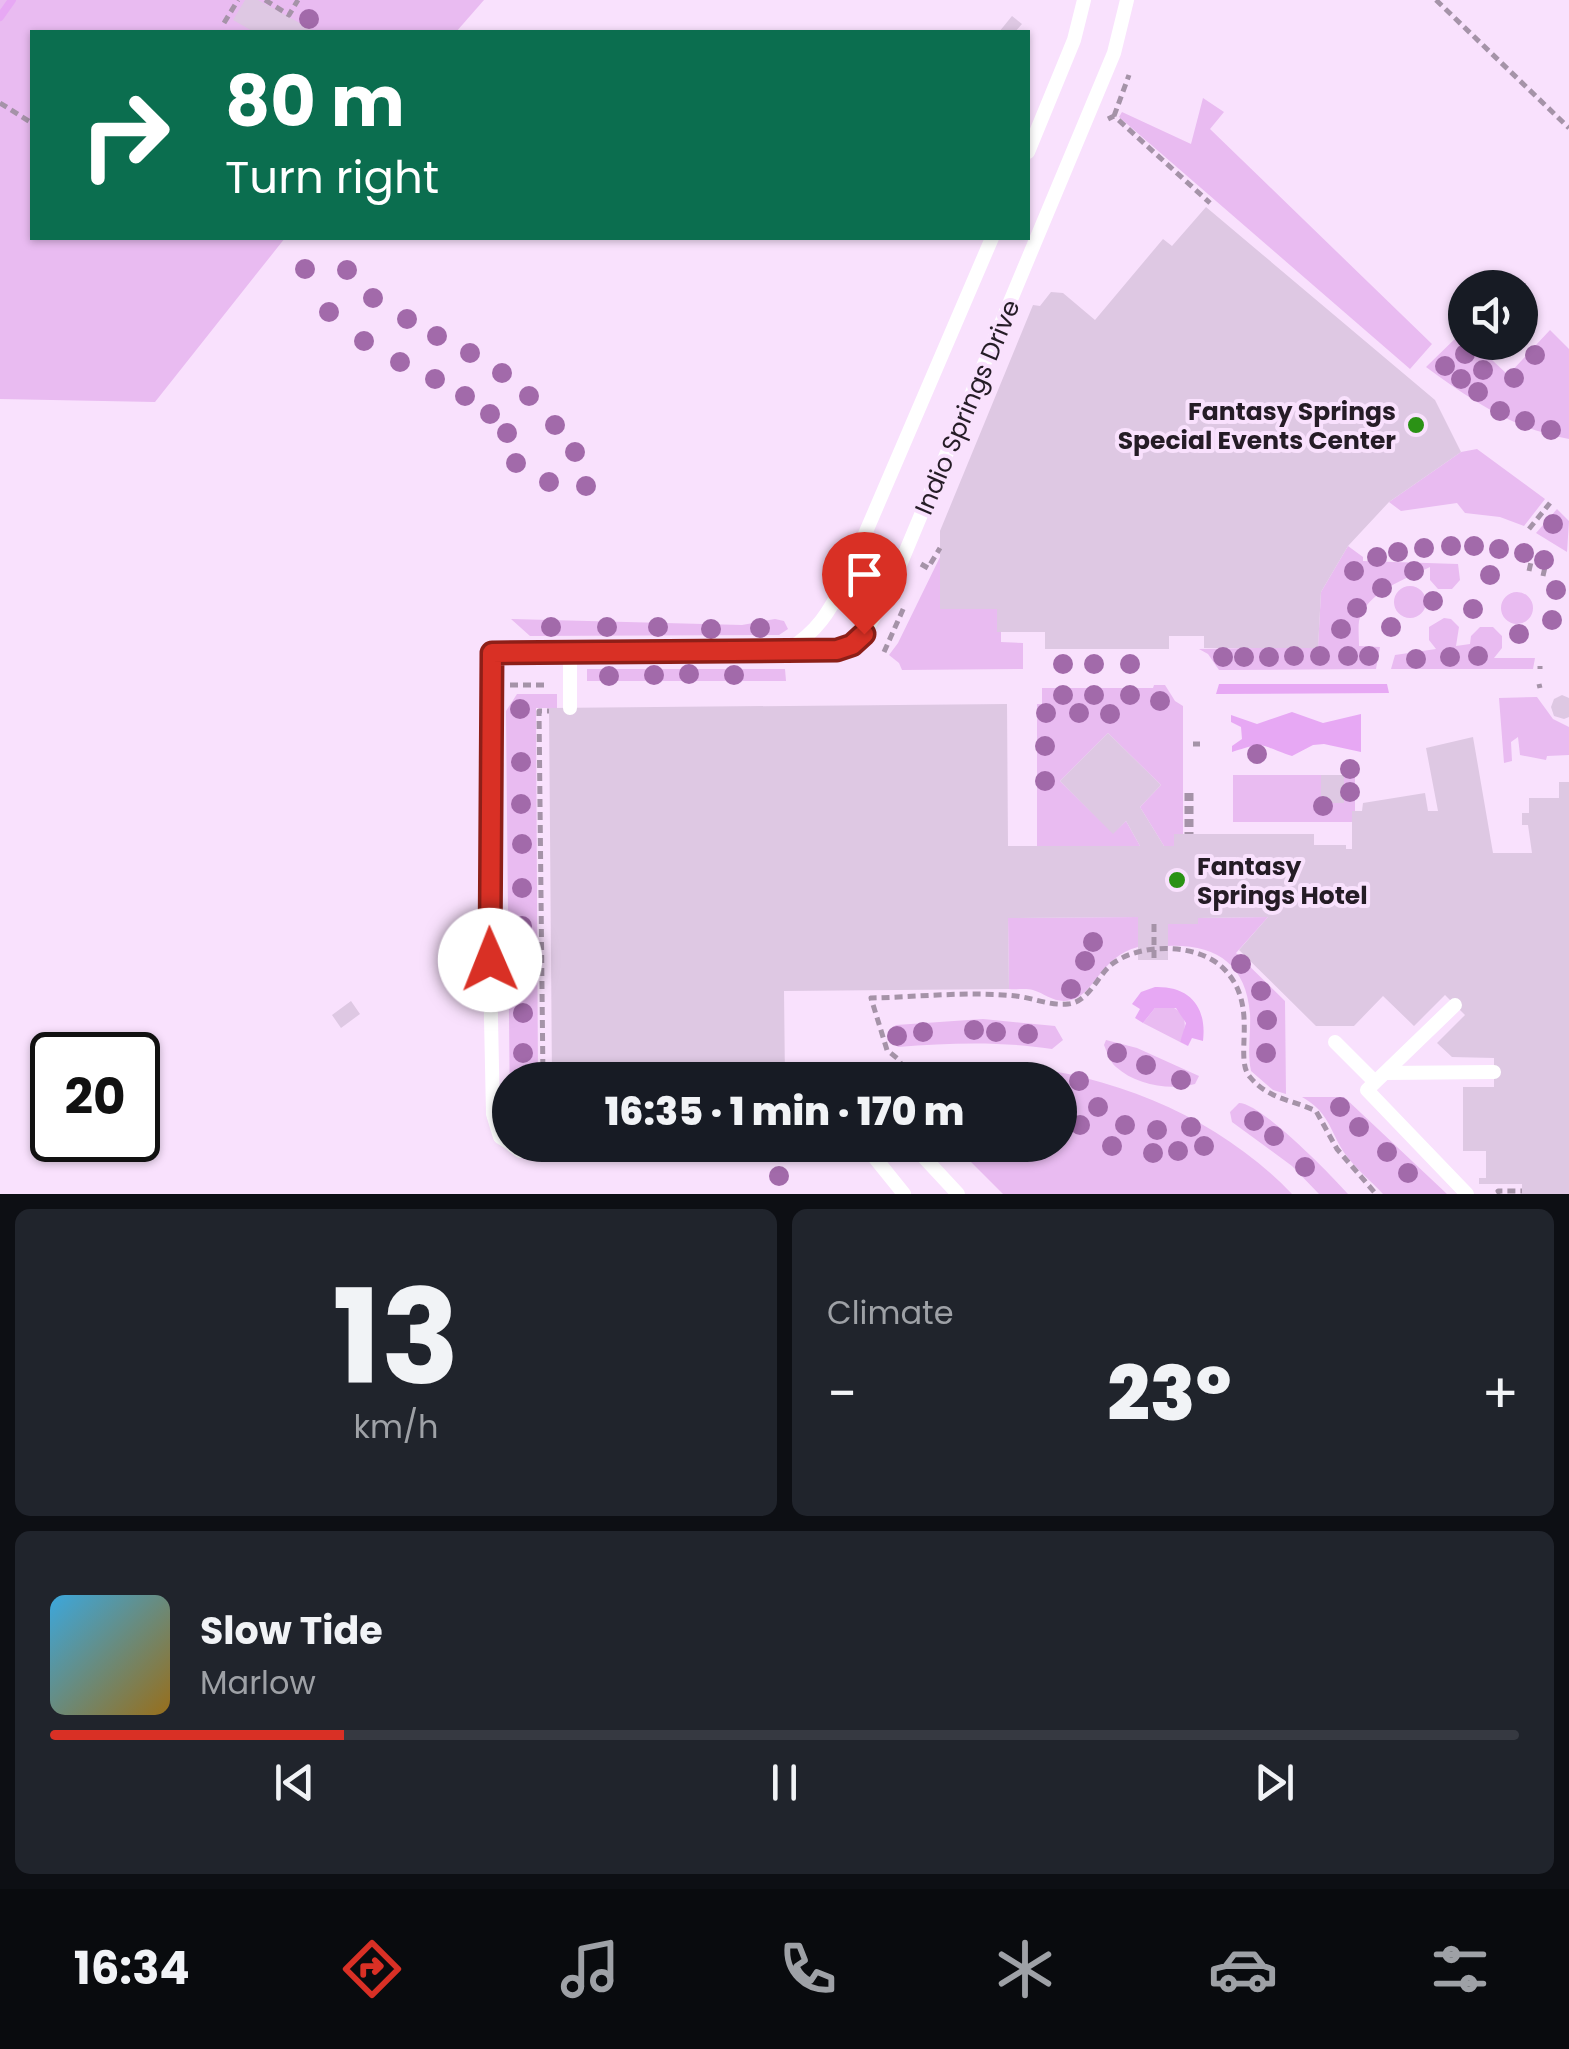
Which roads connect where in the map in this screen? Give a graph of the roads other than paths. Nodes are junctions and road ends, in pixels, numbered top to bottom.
1 (1084, 0) edge
2 (1128, 0) edge
3 (1030, 147) edge
4 (991, 240) edge
5 (787, 651) junction
6 (570, 652) junction
7 (570, 708) dead end
8 (1455, 1005) dead end
9 (1335, 1042) dead end
10 (492, 1062) edge
11 (1494, 1072) dead end
12 (1380, 1078) junction
13 (878, 1162) edge
14 (928, 1162) edge
15 (904, 1194) edge
16 (958, 1194) edge
17 (1467, 1194) edge

1 - 3 lane
2 - 5 lane, Indio Springs Drive
4 - 5 lane, Indio Springs Drive
5 - 6 lane
6 - 7 lane
6 - 10 lane
8 - 12 lane
9 - 12 lane
11 - 12 lane
12 - 17 lane
13 - 15 lane
14 - 16 lane

